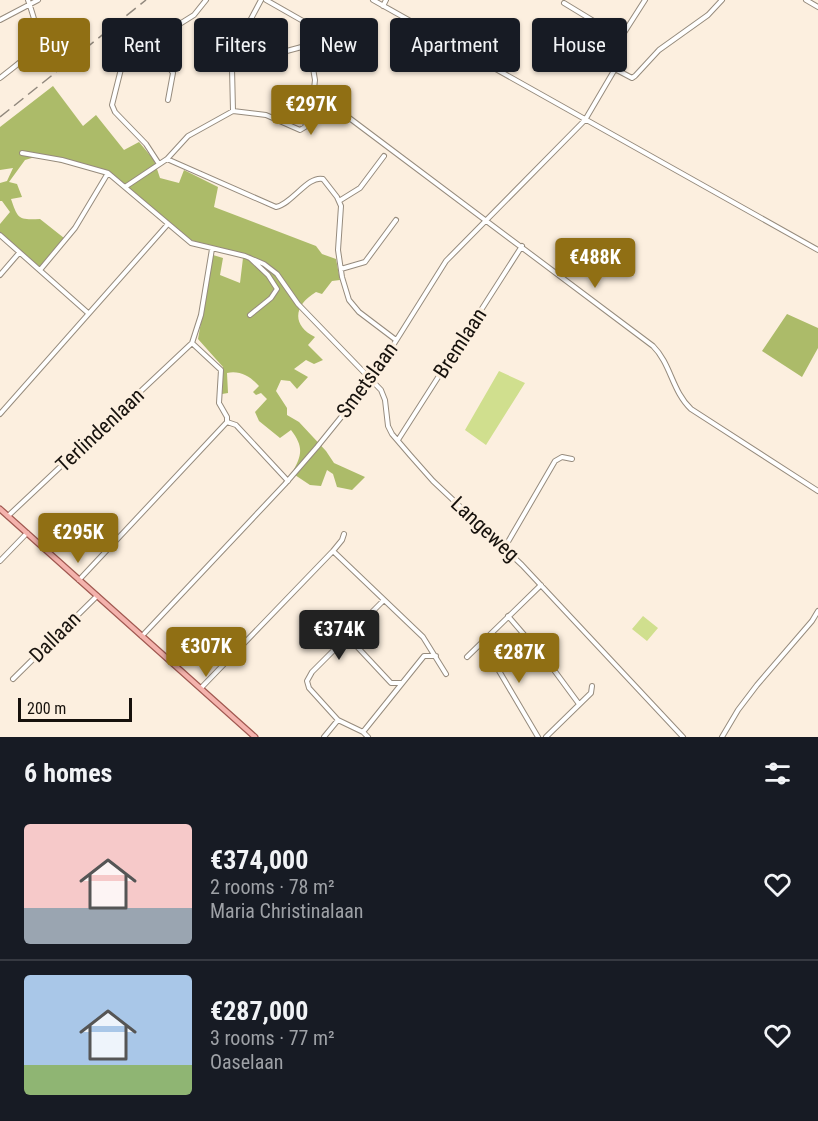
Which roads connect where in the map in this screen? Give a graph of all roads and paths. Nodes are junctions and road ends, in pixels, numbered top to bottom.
1 (38, 0) edge
2 (206, 0) edge
3 (261, 0) edge
4 (266, 0) edge
5 (373, 0) edge
6 (386, 0) edge
7 (645, 0) edge
8 (711, 0) edge
9 (722, 0) edge
10 (806, 0) edge
11 (29, 2) edge
12 (564, 3) dead end
13 (717, 5) junction
14 (383, 6) junction
15 (818, 7) edge
16 (589, 18) edge
17 (300, 19) edge
18 (0, 20) edge
19 (182, 22) edge
20 (627, 27) edge
21 (120, 72) edge
22 (172, 72) edge
23 (315, 72) edge
24 (613, 72) edge
25 (621, 72) edge
26 (0, 78) edge
27 (168, 100) dead end
28 (233, 111) junction
29 (344, 114) dead end
30 (585, 120) junction
31 (22, 153) dead end
32 (384, 156) dead end
33 (167, 159) junction
34 (159, 164) junction
35 (108, 173) junction
36 (125, 187) junction
37 (339, 201) junction
38 (485, 219) junction
39 (396, 220) dead end
40 (168, 224) junction
41 (0, 235) edge
42 (522, 246) junction
43 (212, 249) junction
44 (818, 250) edge
45 (19, 253) junction
46 (250, 258) junction
47 (340, 269) junction
48 (40, 270) junction
49 (0, 275) edge
50 (88, 313) junction
51 (250, 315) dead end
52 (396, 340) junction
53 (192, 343) junction
54 (372, 379) junction
55 (0, 414) edge
56 (227, 422) junction
57 (398, 440) junction
58 (572, 459) dead end
59 (288, 481) junction
60 (818, 491) edge
61 (0, 509) edge
62 (8, 516) junction
63 (27, 533) junction
64 (344, 534) dead end
65 (505, 547) junction
66 (333, 551) junction
67 (0, 561) edge
68 (79, 579) junction
69 (541, 585) junction
70 (97, 596) junction
71 (384, 600) junction
72 (818, 611) edge
73 (508, 616) junction
74 (142, 636) junction
75 (348, 637) junction
76 (427, 642) junction
77 (482, 642) junction
78 (424, 656) junction
79 (436, 656) junction
80 (467, 657) dead end
81 (446, 675) dead end
82 (13, 679) dead end
83 (391, 683) junction
84 (402, 683) junction
85 (592, 686) dead end
86 (201, 688) junction
87 (393, 694) junction
88 (579, 704) junction
89 (338, 720) junction
90 (363, 732) junction
91 (255, 737) edge
92 (324, 737) edge
93 (368, 737) edge
94 (538, 737) edge
95 (546, 737) edge
96 (683, 737) edge
97 (722, 737) edge

1 - 11 street
2 - 19 street
3 - 28 street
4 - 17 street
5 - 14 street
6 - 14 street
7 - 20 street
8 - 13 street
9 - 13 street
10 - 15 street
11 - 18 street
11 - 26 street
12 - 16 street
13 - 25 street
14 - 30 street
21 - 34 street
22 - 27 street
23 - 28 street
24 - 30 street, Smetslaan
28 - 33 street
29 - 38 street
30 - 38 street, Smetslaan
30 - 44 street
31 - 35 street
32 - 37 street
33 - 34 street
33 - 37 street
34 - 36 street
35 - 36 street, Langeweg
35 - 48 street
36 - 40 street, Langeweg
37 - 47 street
38 - 42 street
38 - 52 street, Smetslaan
39 - 47 street
40 - 43 street, Langeweg
40 - 50 street
41 - 45 street
42 - 57 street, Bremlaan
42 - 60 street
43 - 46 street, Langeweg
43 - 53 street
45 - 48 street
45 - 49 street
46 - 51 street
46 - 54 street, Langeweg
47 - 52 street
48 - 50 street
50 - 55 street
52 - 54 street, Smetslaan
53 - 56 street
53 - 62 street, Terlindenlaan
54 - 57 street, Langeweg
54 - 59 street, Smetslaan
56 - 59 street
56 - 68 street
57 - 65 street, Langeweg
58 - 65 street
59 - 74 street, Smetslaan
61 - 62 main road
62 - 63 main road
63 - 67 street
63 - 68 main road
64 - 66 street
65 - 69 street, Langeweg
66 - 71 street
66 - 86 street
68 - 70 main road
69 - 73 street
69 - 96 street, Langeweg
70 - 74 main road
70 - 82 street, Dallaan
71 - 75 street
71 - 76 street
72 - 97 street
73 - 77 street
73 - 88 street
74 - 86 main road
75 - 83 street
75 - 89 street
76 - 78 street
76 - 79 street
77 - 80 street
77 - 94 street
78 - 79 street
78 - 84 street
79 - 81 street
83 - 84 street
83 - 87 street
84 - 87 street
85 - 88 street
86 - 91 main road
87 - 90 street
88 - 95 street
89 - 90 street
89 - 92 street
90 - 93 street

